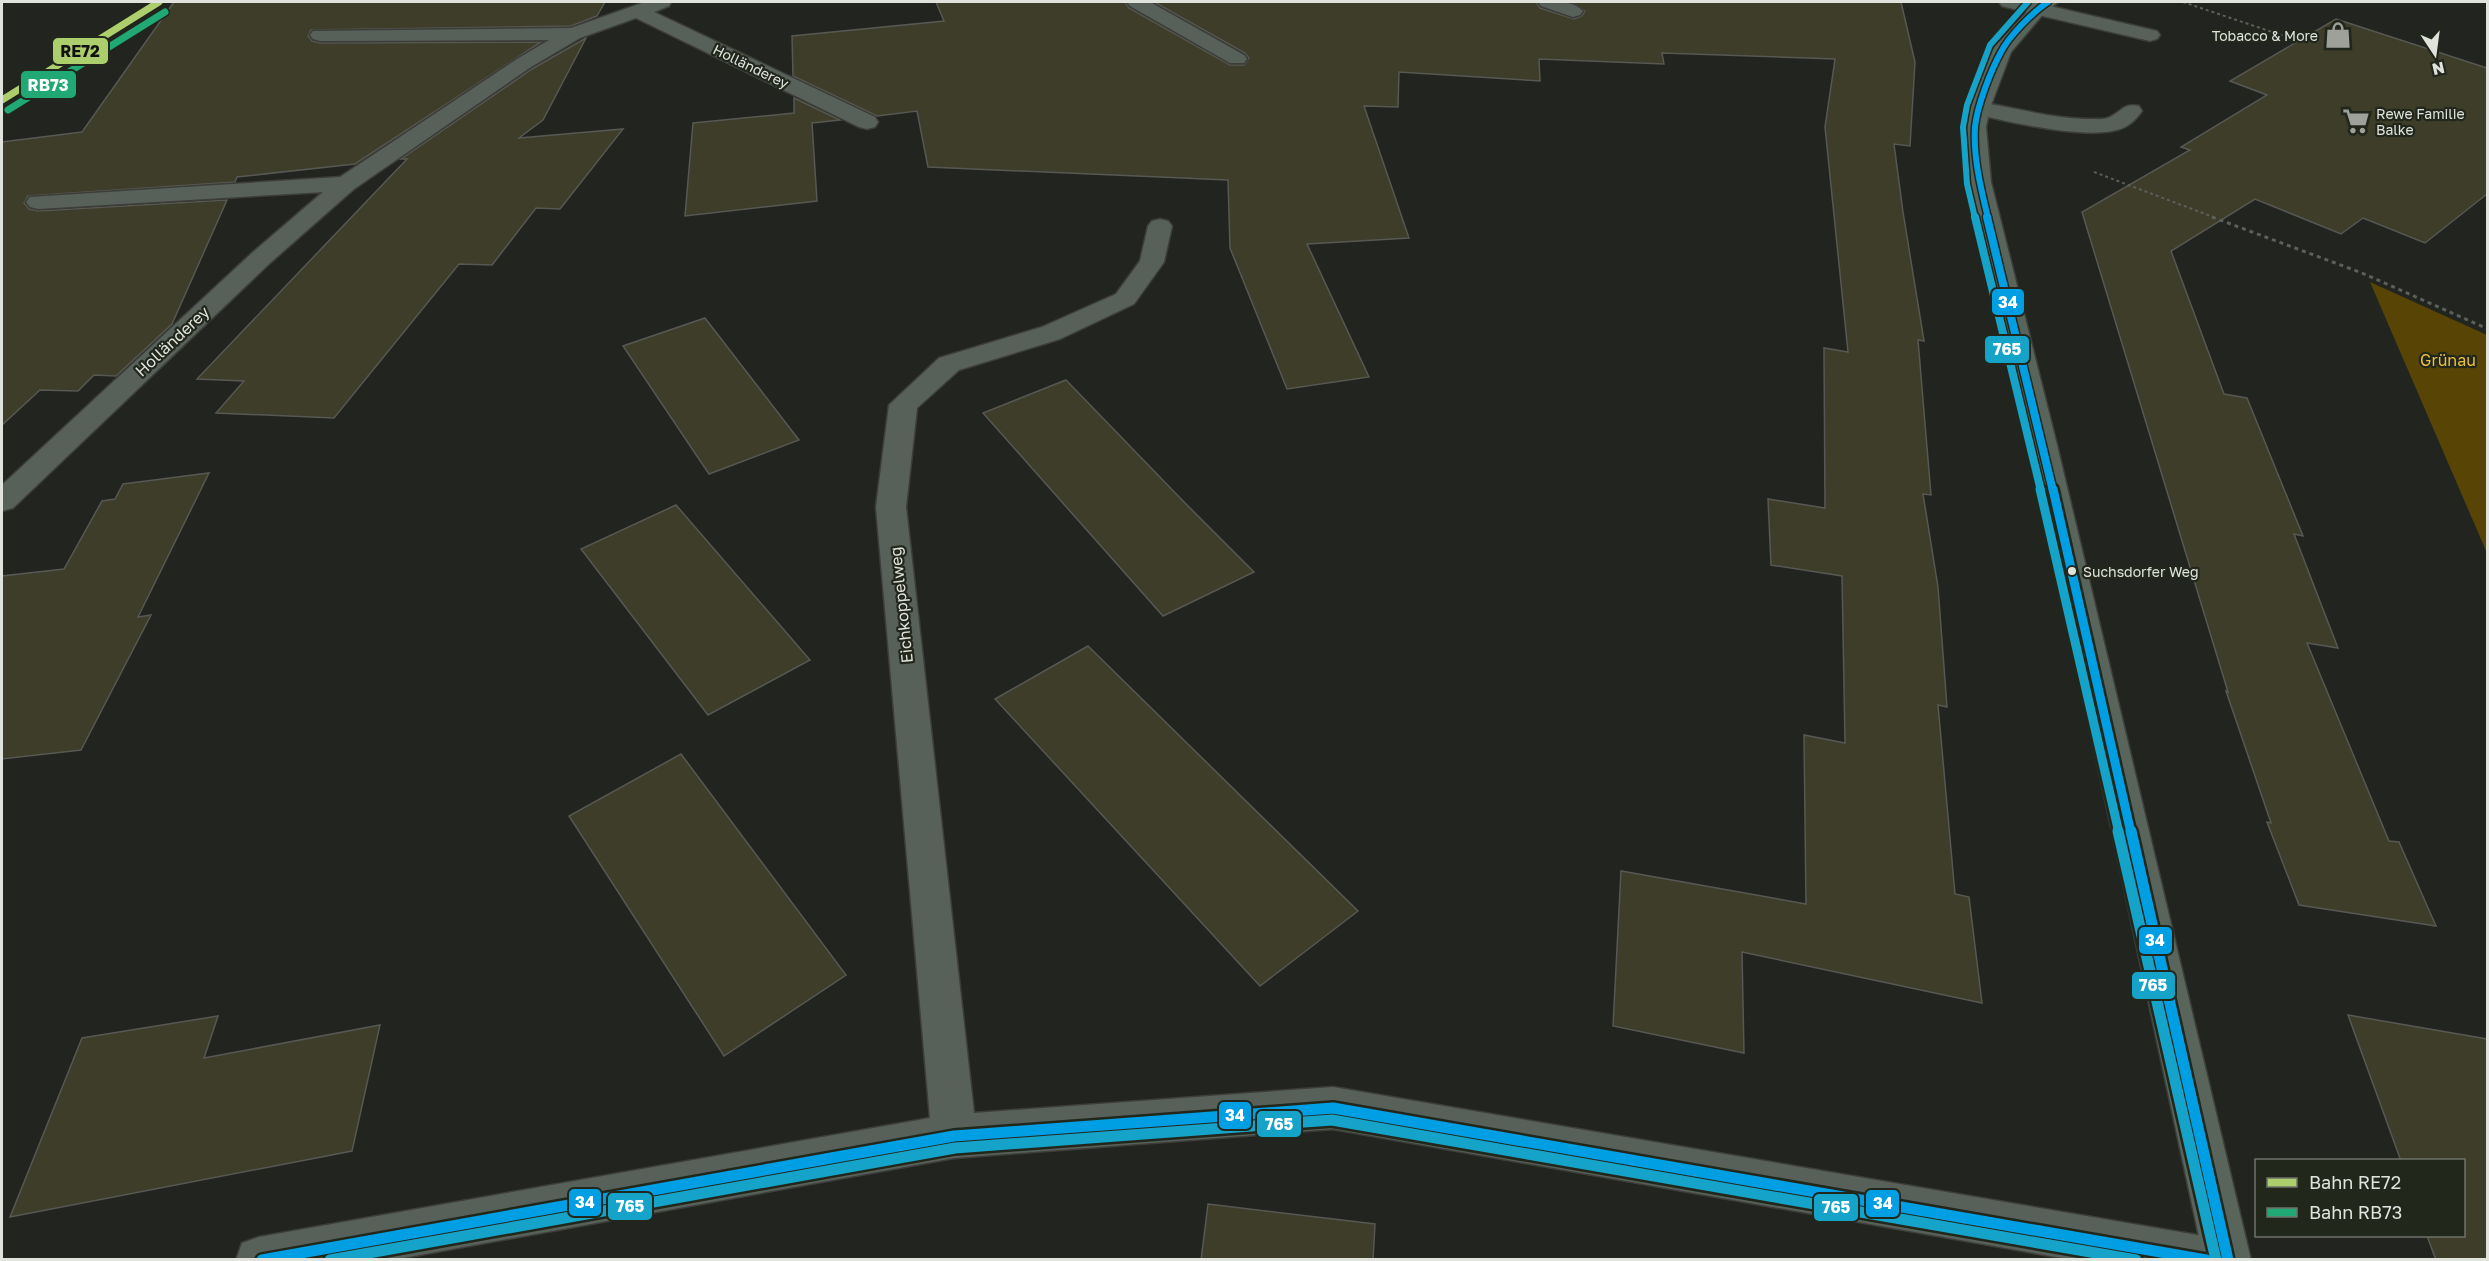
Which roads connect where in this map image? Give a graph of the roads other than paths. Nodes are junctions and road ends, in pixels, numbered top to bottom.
1 (662, 2) edge
2 (1137, 2) edge
3 (1548, 2) edge
4 (2030, 9) edge
5 (635, 10) junction
6 (1573, 11) dead end
7 (573, 34) junction
8 (320, 35) dead end
9 (2142, 41) dead end
10 (1237, 59) dead end
11 (1979, 108) junction
12 (2131, 111) dead end
13 (867, 122) dead end
14 (346, 184) junction
15 (39, 202) dead end
16 (1160, 226) dead end
17 (2, 501) edge
18 (954, 1136) junction
19 (322, 1253) edge
20 (259, 1260) edge
21 (2209, 1260) edge
22 (2228, 1260) edge

1 - 5 street, Holländerey
2 - 10 street
3 - 6 street
4 - 9 street
4 - 11 street
5 - 7 street, Holländerey
5 - 13 street, Holländerey
7 - 8 street, Holländerey
7 - 14 street, Holländerey
11 - 12 street
11 - 22 street
14 - 15 street
14 - 17 street, Holländerey
16 - 18 street, Eichkoppelweg
18 - 19 street
18 - 21 street
19 - 20 street

